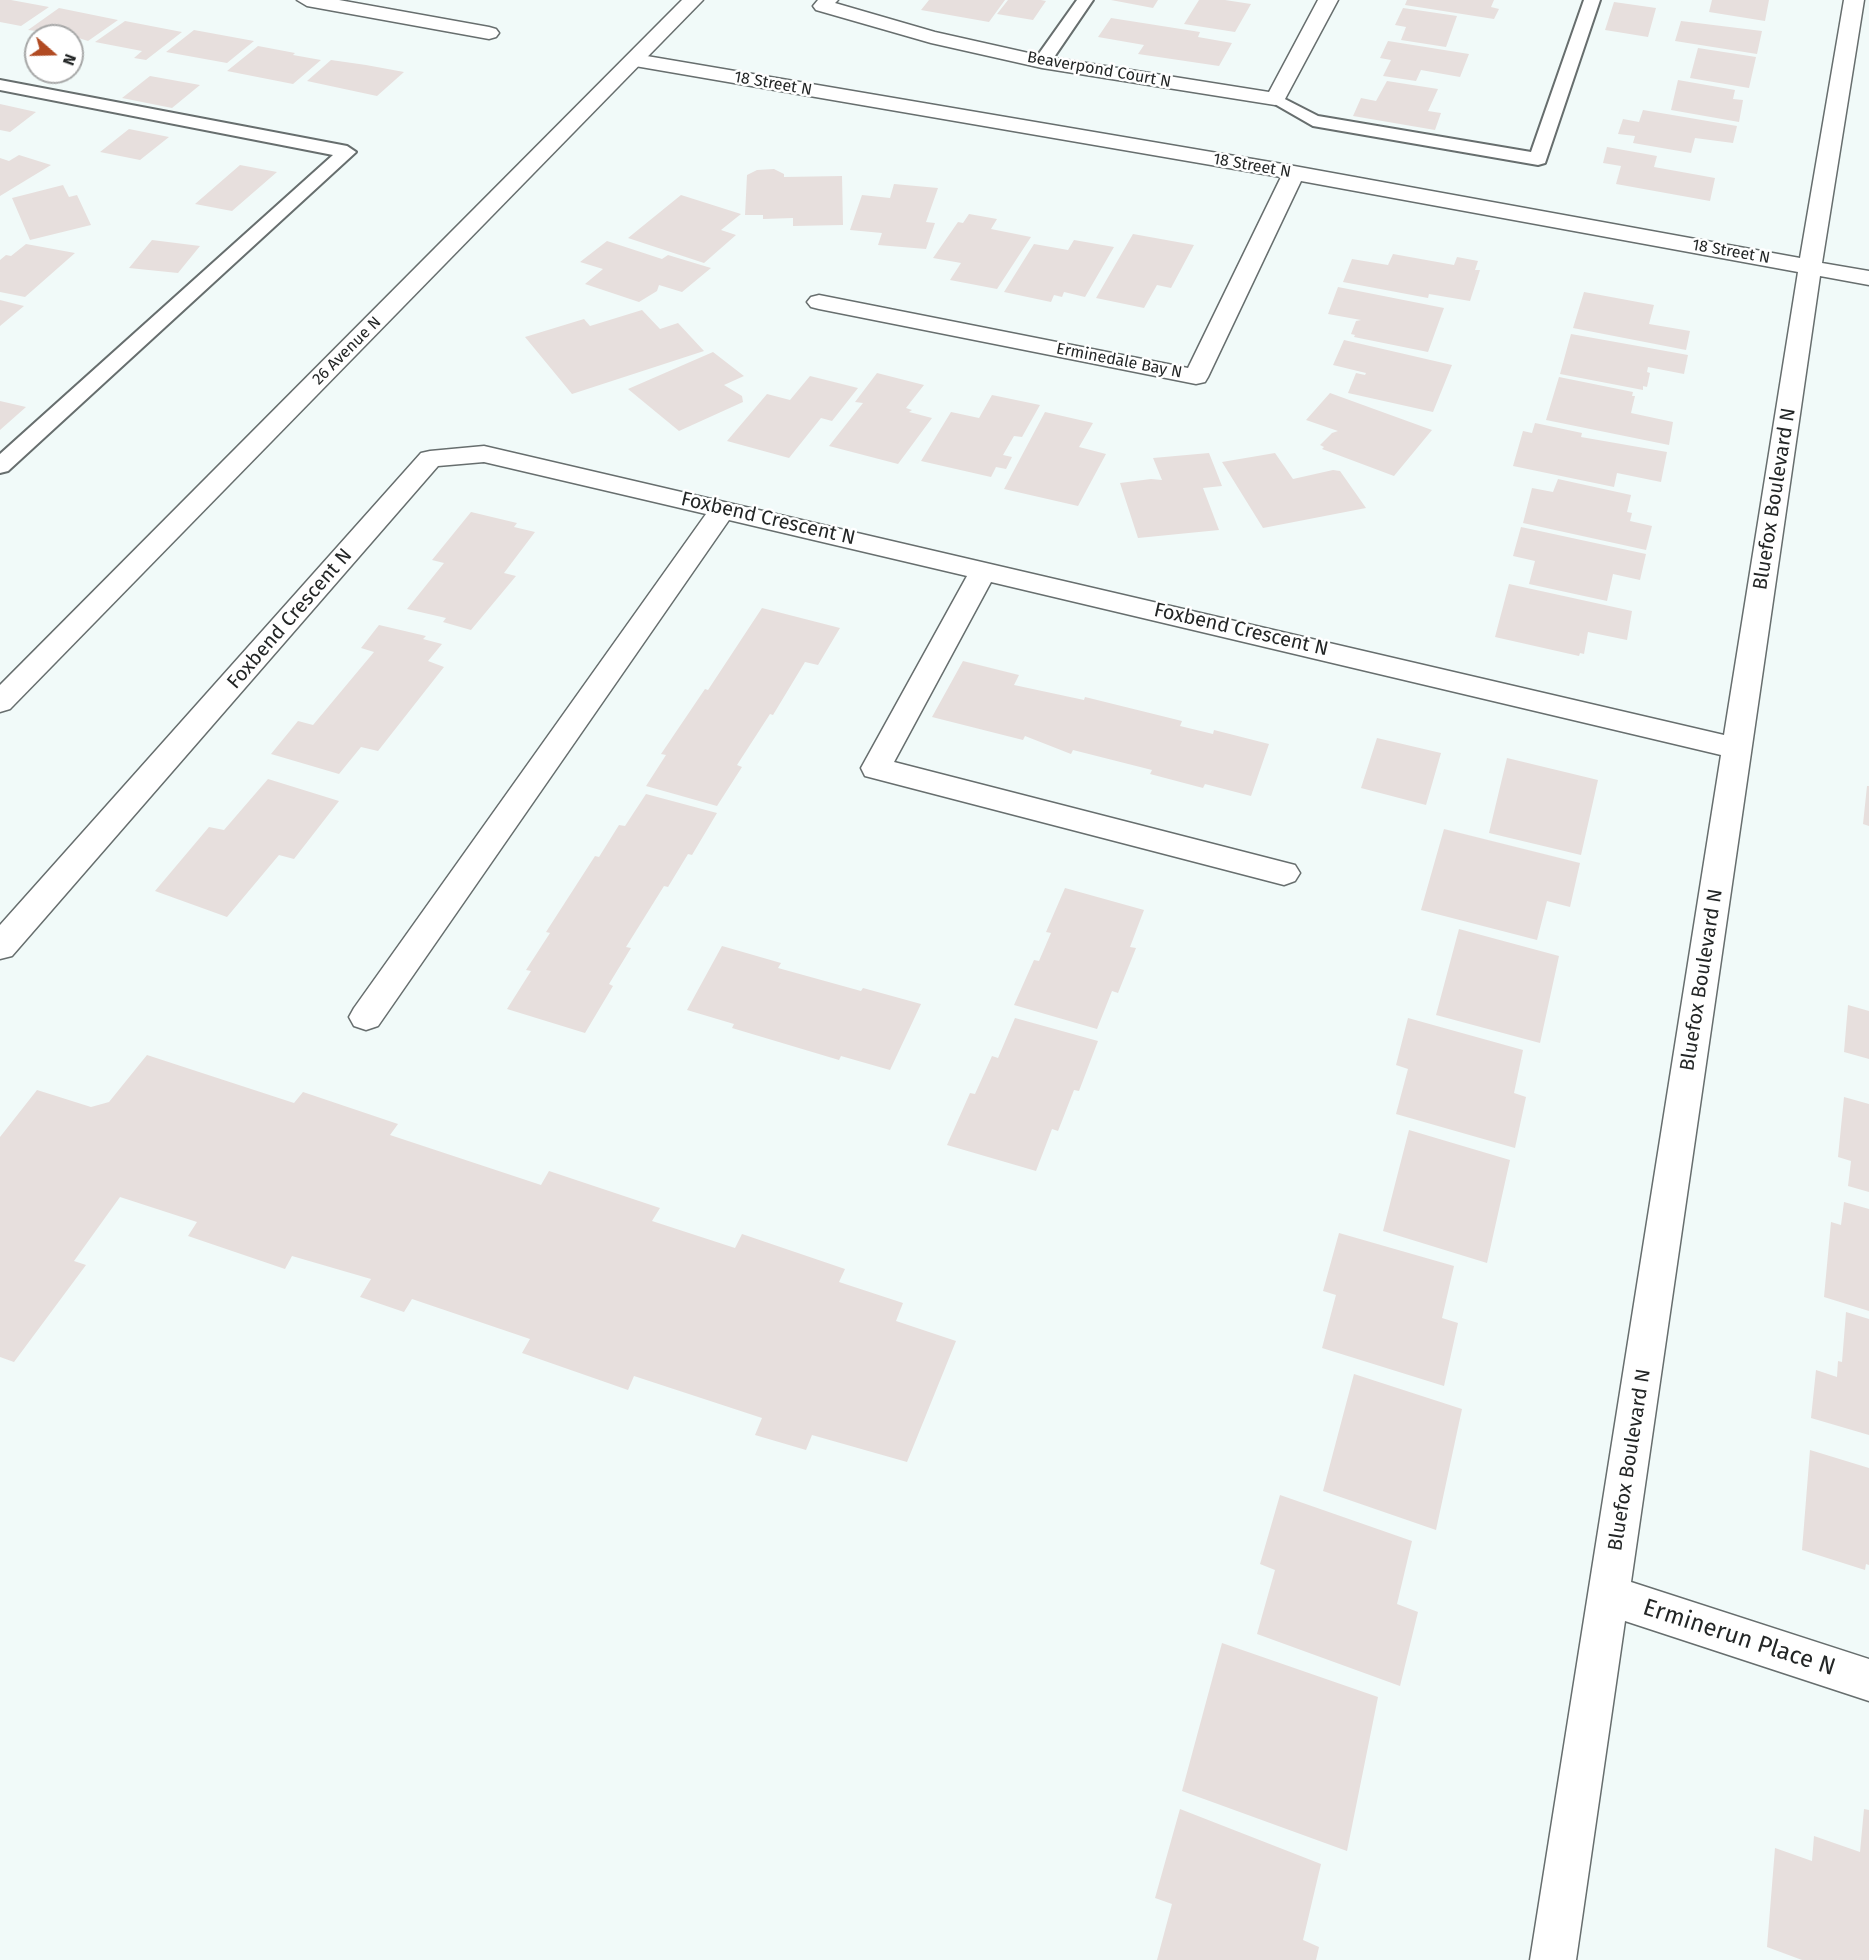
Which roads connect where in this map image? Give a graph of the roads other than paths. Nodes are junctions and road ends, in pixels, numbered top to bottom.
1 (307, 0) edge
2 (693, 0) edge
3 (828, 0) edge
4 (1085, 0) edge
5 (1328, 0) edge
6 (1592, 0) edge
7 (1858, 12) edge
8 (489, 33) dead end
9 (635, 60) junction
10 (1042, 62) junction
11 (0, 85) edge
12 (1275, 99) junction
13 (1294, 173) junction
14 (1810, 267) junction
15 (1869, 278) edge
16 (819, 302) dead end
17 (0, 465) edge
18 (723, 509) junction
19 (984, 570) junction
20 (0, 702) edge
21 (1737, 748) junction
22 (1284, 873) dead end
23 (0, 947) edge
24 (366, 1017) dead end
25 (1610, 1596) junction
26 (1869, 1680) edge
27 (1553, 1960) edge

1 - 8 street
2 - 9 street, 26 Avenue N
3 - 10 street, Beaverpond Court N
4 - 10 lane
5 - 12 street
6 - 12 lane
7 - 14 street, Bluefox Boulevard N
9 - 13 street, 18 Street N
9 - 20 street, 26 Avenue N
10 - 12 street, Beaverpond Court N
11 - 17 lane
13 - 14 street, 18 Street N
13 - 16 street, Erminedale Bay N
14 - 15 street, 18 Street N
14 - 21 street, Bluefox Boulevard N
18 - 19 street, Foxbend Crescent N
18 - 23 street, Foxbend Crescent N
18 - 24 street
19 - 21 street, Foxbend Crescent N
19 - 22 street
21 - 25 street, Bluefox Boulevard N
25 - 26 street, Erminerun Place N
25 - 27 street, Bluefox Boulevard N

